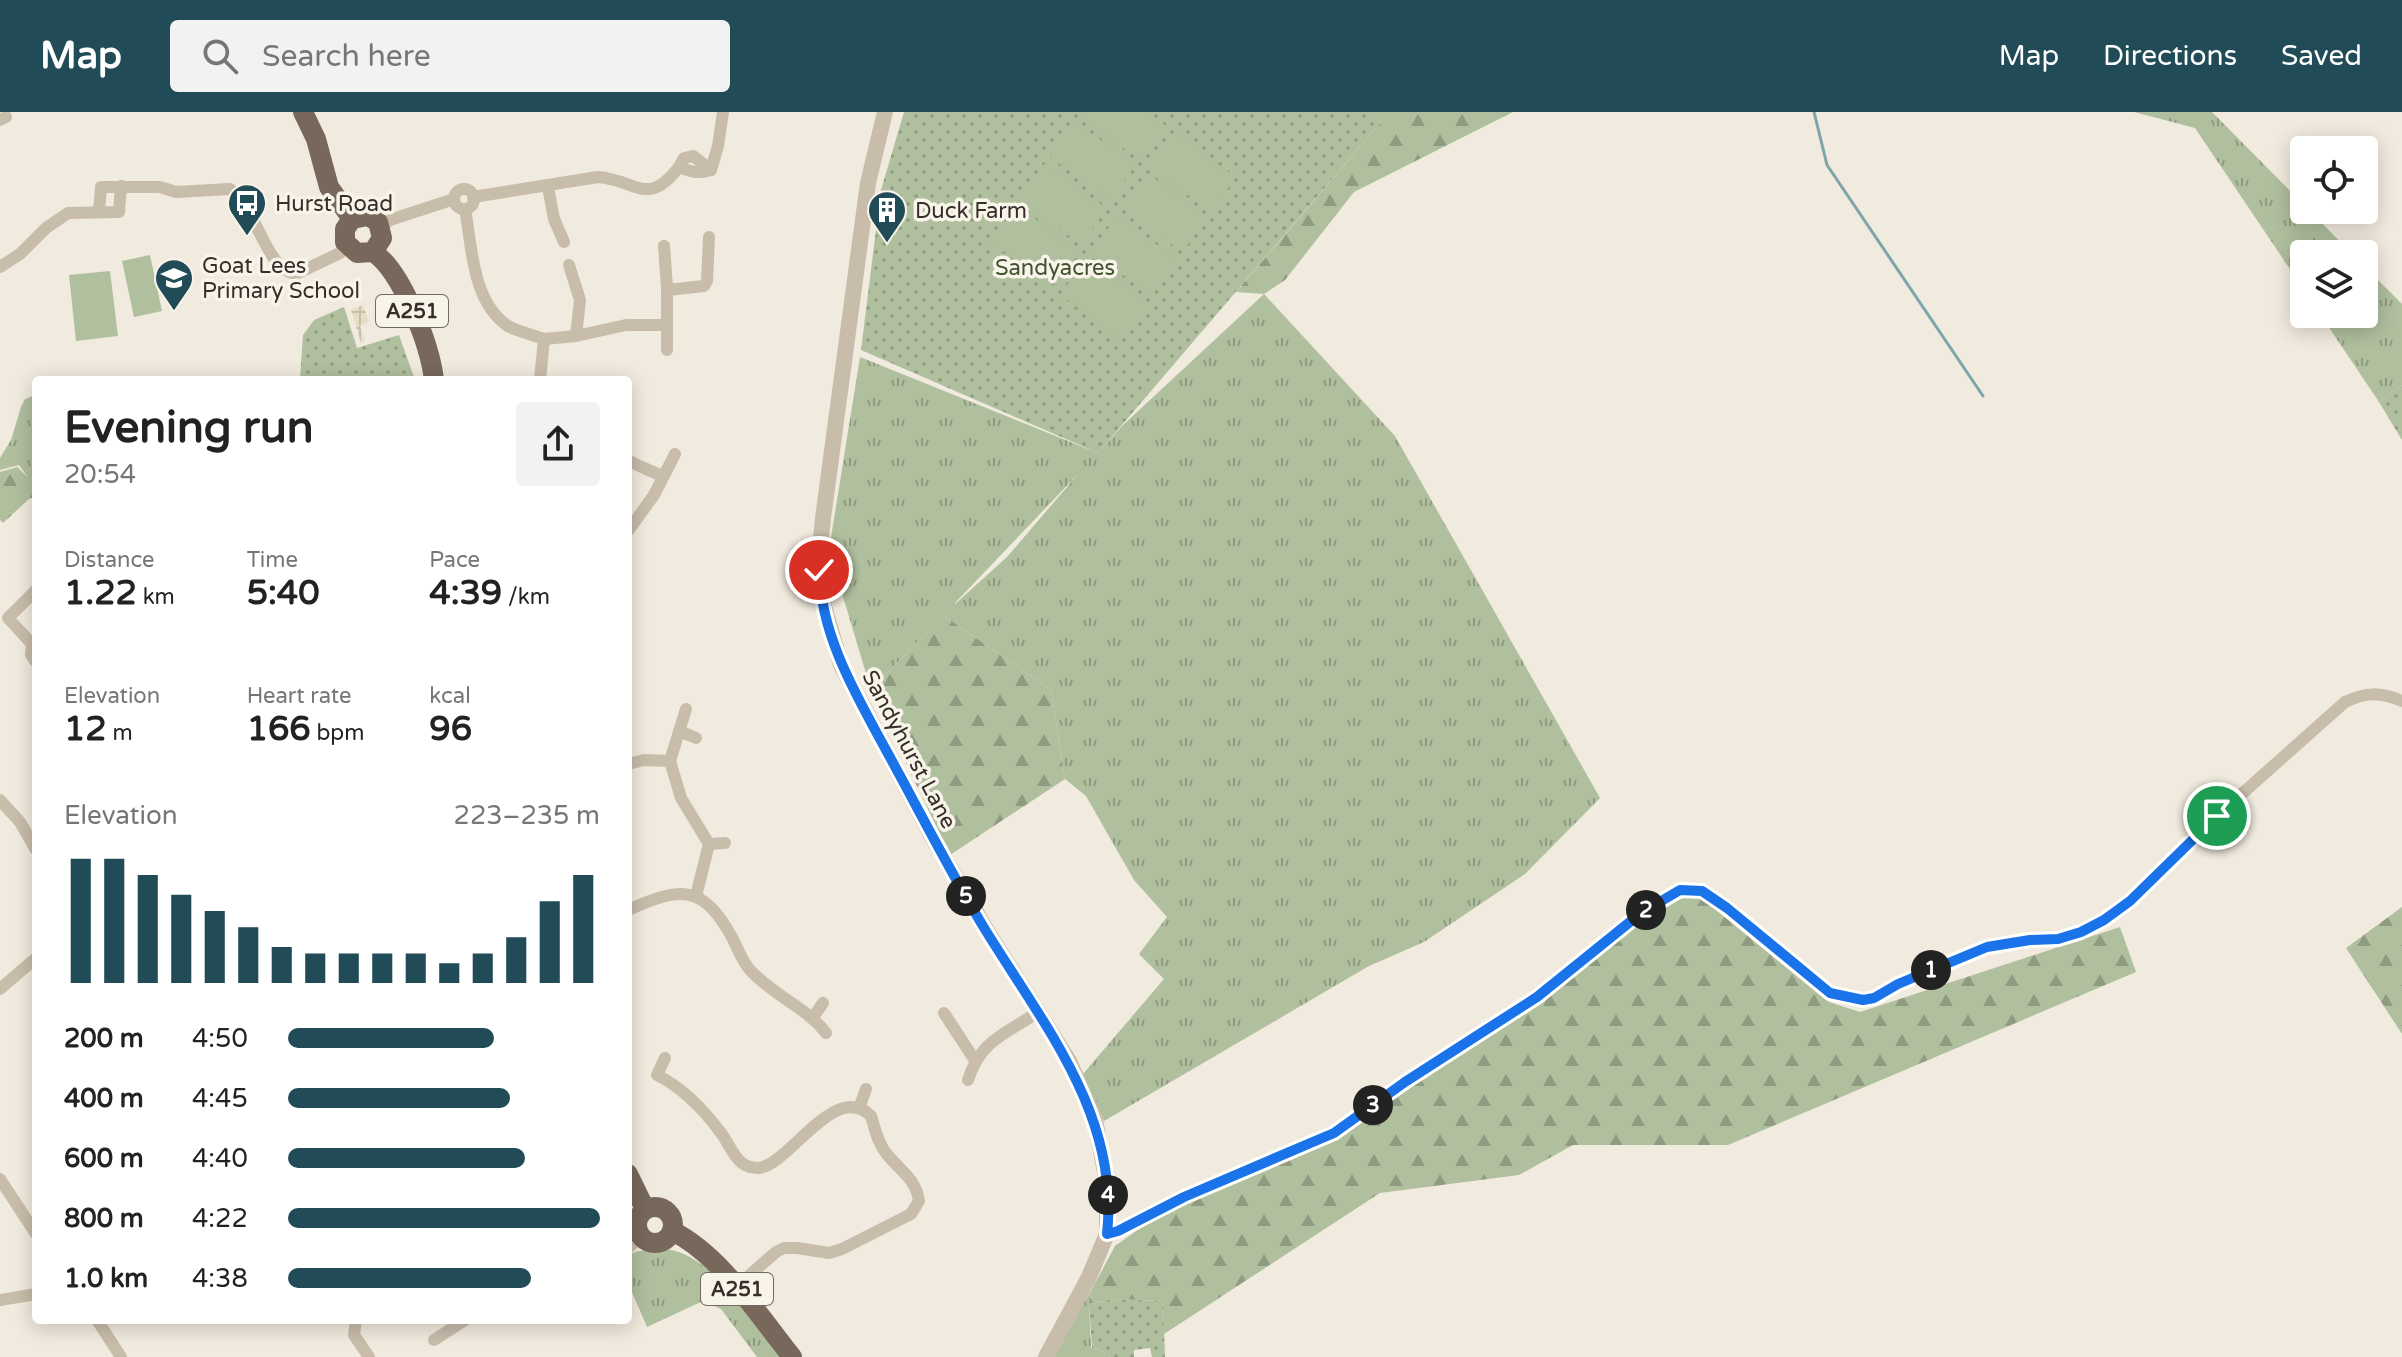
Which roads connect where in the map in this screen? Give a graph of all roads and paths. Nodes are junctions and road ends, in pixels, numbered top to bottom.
1 (303, 112) edge
2 (723, 112) edge
3 (885, 112) edge
4 (121, 186) junction
5 (548, 187) junction
6 (473, 197) junction
7 (454, 199) junction
8 (465, 209) junction
9 (99, 212) junction
10 (352, 219) junction
11 (381, 227) junction
12 (709, 237) dead end
13 (345, 242) junction
14 (564, 242) dead end
15 (664, 246) dead end
16 (373, 252) junction
17 (569, 265) dead end
18 (0, 267) edge
19 (667, 290) junction
20 (667, 325) junction
21 (576, 336) junction
22 (544, 339) junction
23 (667, 350) dead end
24 (433, 376) edge
25 (540, 376) edge
26 (675, 454) dead end
27 (632, 463) edge
28 (663, 477) junction
29 (632, 526) edge
30 (32, 594) edge
31 (32, 644) edge
32 (2402, 701) edge
33 (686, 709) dead end
34 (679, 731) junction
35 (696, 738) dead end
36 (670, 761) junction
37 (632, 763) edge
38 (0, 800) edge
39 (32, 843) edge
40 (725, 843) dead end
41 (709, 844) junction
42 (696, 896) junction
43 (632, 908) edge
44 (32, 961) edge
45 (2, 982) edge
46 (823, 1003) dead end
47 (1038, 1012) junction
48 (944, 1013) dead end
49 (814, 1016) junction
50 (826, 1033) dead end
51 (665, 1058) dead end
52 (974, 1059) junction
53 (968, 1080) dead end
54 (866, 1089) dead end
55 (859, 1108) junction
56 (0, 1179) edge
57 (632, 1182) edge
58 (645, 1209) junction
59 (32, 1228) edge
60 (672, 1231) junction
61 (1107, 1234) junction
62 (635, 1243) edge
63 (736, 1287) junction
64 (32, 1295) edge
65 (0, 1300) edge
66 (100, 1324) edge
67 (355, 1324) edge
68 (460, 1324) edge
69 (434, 1340) dead end
70 (464, 1340) dead end
71 (121, 1357) edge
72 (369, 1357) edge
73 (792, 1357) edge
74 (1046, 1357) edge

1 - 10 main road
2 - 5 street
3 - 47 street, Sandyhurst Lane
4 - 9 street
4 - 9 street
4 - 13 street
5 - 6 street
5 - 14 street
6 - 7 street
6 - 8 street
7 - 8 street
7 - 11 street
8 - 22 street
9 - 18 street
10 - 11 main road
10 - 13 main road
11 - 16 main road
12 - 19 street
13 - 16 main road
15 - 19 street
16 - 24 main road, A251
17 - 21 street
19 - 20 street
20 - 21 street
20 - 23 street
21 - 22 street
22 - 25 street
26 - 28 street
27 - 28 street
28 - 29 street
30 - 31 street
32 - 61 street
33 - 34 street
34 - 35 street
34 - 36 street
36 - 37 street
36 - 41 street
38 - 39 street
40 - 41 street
41 - 42 street
42 - 43 street
42 - 49 street
44 - 45 street
46 - 49 street
47 - 52 street
47 - 61 street, Sandyhurst Lane
48 - 52 street
49 - 50 street
51 - 55 street
52 - 53 street
54 - 55 street
55 - 63 street
56 - 59 street
57 - 58 main road
58 - 60 main road, A251
58 - 62 main road
60 - 62 main road
60 - 63 main road, A251
61 - 74 street, Sandyhurst Lane
63 - 73 main road, A251
64 - 65 street
66 - 71 street
67 - 72 street
68 - 69 street
68 - 70 street

